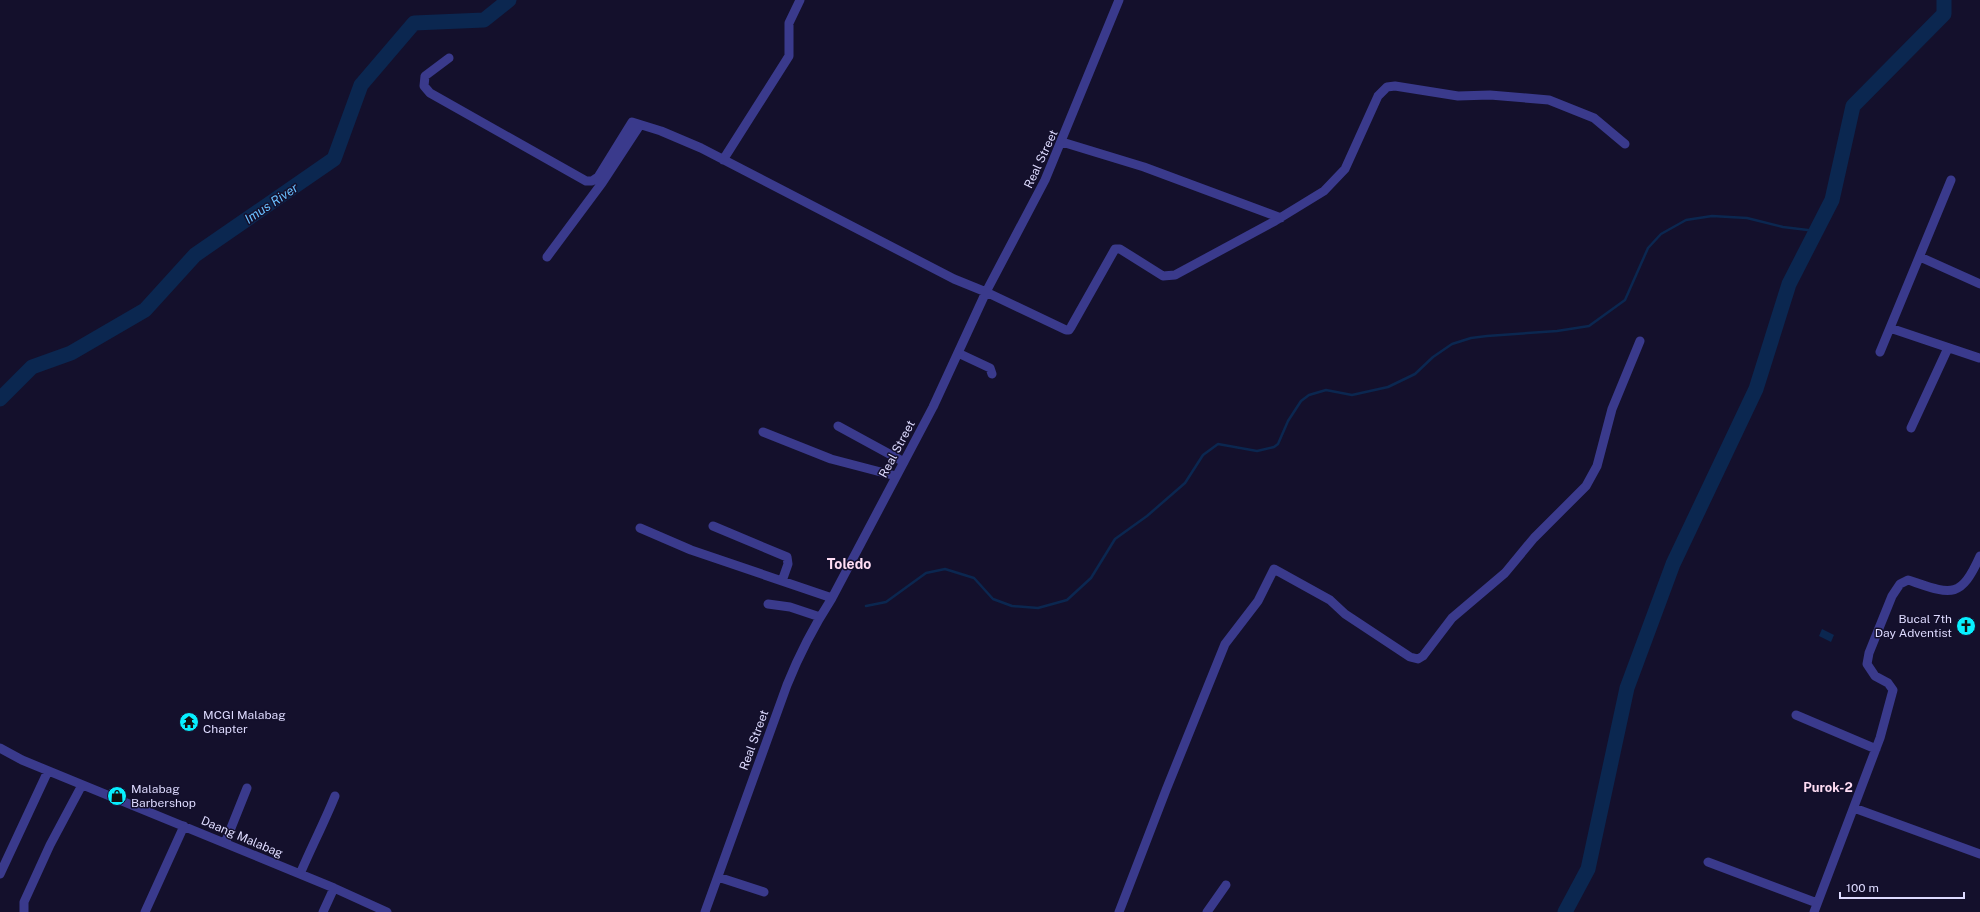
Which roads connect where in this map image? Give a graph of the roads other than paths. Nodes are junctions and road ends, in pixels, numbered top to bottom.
1 (800, 0) edge
2 (1119, 0) edge
3 (449, 58) dead end
4 (640, 125) junction
5 (1062, 142) junction
6 (1625, 144) dead end
7 (723, 160) junction
8 (1951, 180) dead end
9 (1281, 218) junction
10 (547, 257) dead end
11 (1920, 257) junction
12 (1980, 284) edge
13 (986, 292) junction
14 (1890, 328) junction
15 (1640, 341) dead end
16 (1948, 348) junction
17 (1880, 352) dead end
18 (958, 353) junction
19 (1979, 358) dead end
20 (992, 374) dead end
21 (838, 426) dead end
22 (1911, 428) dead end
23 (763, 432) dead end
24 (904, 462) junction
25 (896, 476) junction
26 (713, 526) dead end
27 (640, 528) dead end
28 (1980, 556) edge
29 (782, 581) junction
30 (832, 598) junction
31 (768, 604) dead end
32 (820, 617) junction
33 (1796, 715) dead end
34 (0, 748) edge
35 (1876, 749) junction
36 (48, 771) junction
37 (82, 785) junction
38 (247, 788) dead end
39 (335, 796) dead end
40 (1854, 808) junction
41 (184, 826) junction
42 (225, 843) junction
43 (1980, 854) edge
44 (1708, 862) dead end
45 (0, 874) edge
46 (300, 874) junction
47 (718, 877) junction
48 (1226, 885) dead end
49 (334, 888) junction
50 (764, 892) dead end
51 (1816, 908) edge
52 (24, 912) edge
53 (145, 912) edge
54 (323, 912) edge
55 (386, 912) edge
56 (705, 912) edge
57 (1119, 912) edge
58 (1207, 912) edge

1 - 7 street
2 - 5 street, Real Street
3 - 4 street
4 - 7 street
4 - 10 street
5 - 9 street
5 - 13 street, Real Street
6 - 9 street
7 - 13 street
8 - 11 street
9 - 13 street
11 - 12 street
11 - 14 street
13 - 18 street, Real Street
14 - 16 street
14 - 17 street
15 - 57 street
16 - 19 street
16 - 22 street
18 - 20 street
18 - 24 street, Real Street
21 - 24 street
23 - 25 street
24 - 25 street, Real Street
25 - 30 street, Real Street
26 - 29 street
27 - 29 street
28 - 35 street
29 - 30 street
30 - 32 street, Real Street
31 - 32 street
32 - 47 street, Real Street
33 - 35 street
34 - 36 street, Daang Malabag
35 - 40 street
36 - 37 street, Daang Malabag
36 - 45 street
37 - 41 street, Daang Malabag
37 - 52 street
38 - 42 street
39 - 46 street
40 - 43 street
40 - 51 street
41 - 42 street, Daang Malabag
41 - 53 street
42 - 46 street, Daang Malabag
44 - 51 street
46 - 49 street, Daang Malabag
47 - 50 street
47 - 56 street, Real Street
48 - 58 street
49 - 54 street
49 - 55 street, Daang Malabag

